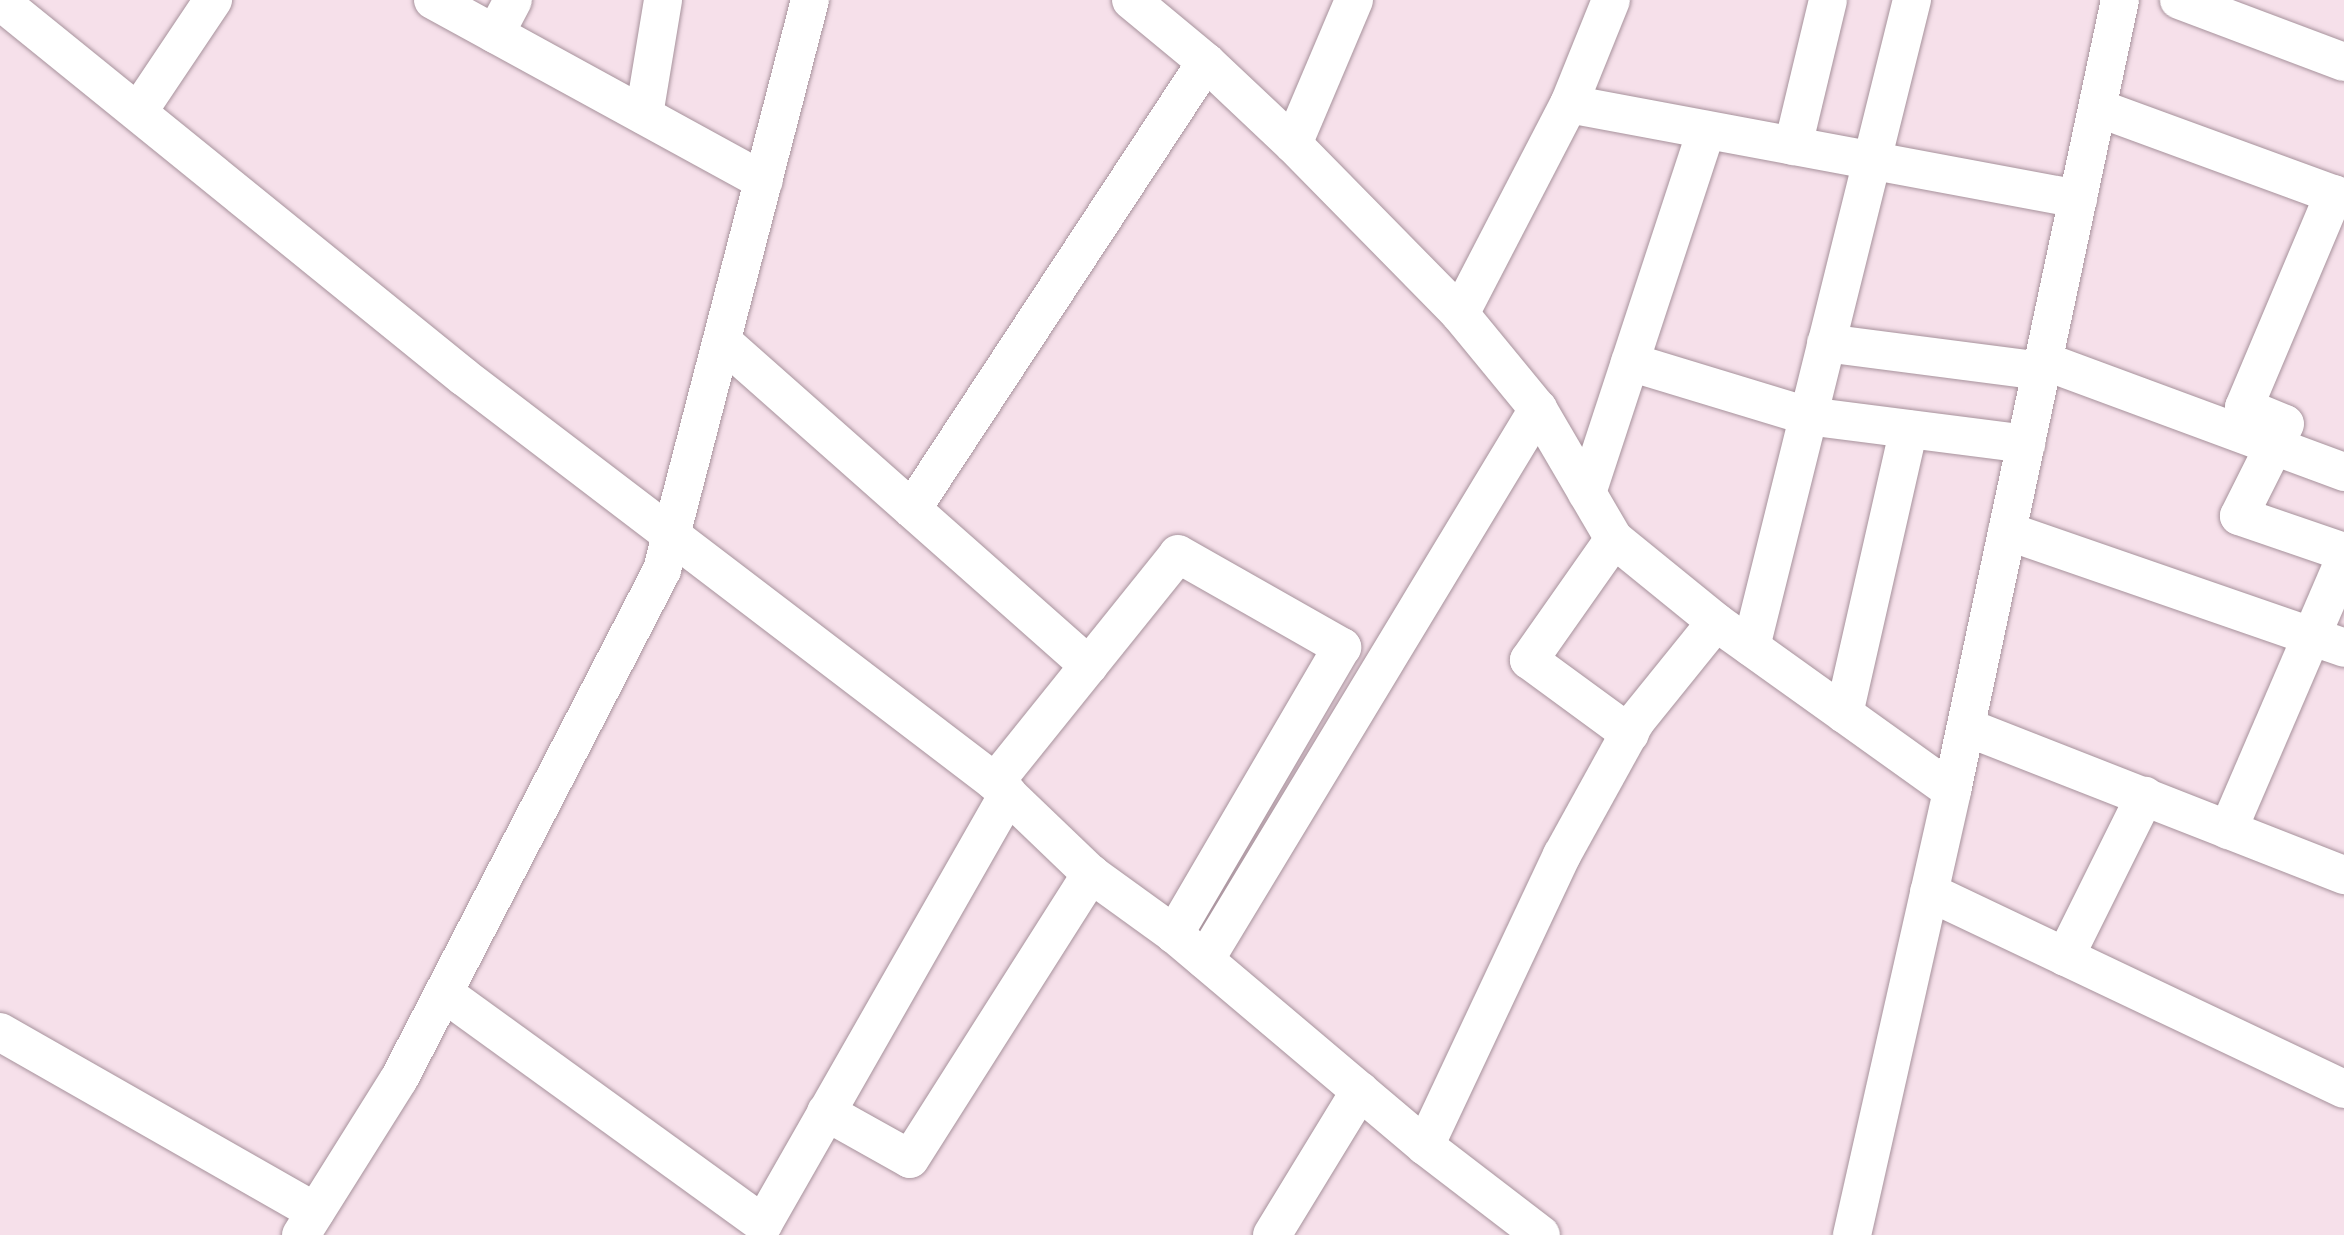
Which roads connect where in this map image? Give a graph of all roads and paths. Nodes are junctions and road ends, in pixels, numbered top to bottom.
1 (213, 0) edge
2 (433, 0) edge
3 (513, 0) edge
4 (663, 0) edge
5 (810, 0) edge
6 (1130, 0) edge
7 (1354, 0) edge
8 (1611, 0) edge
9 (1828, 0) edge
10 (1912, 0) edge
11 (2120, 0) edge
12 (2179, 0) edge
13 (0, 1) edge
14 (495, 34) junction
15 (1206, 62) junction
16 (2344, 62) edge
17 (1569, 104) junction
18 (2098, 108) junction
19 (138, 112) junction
20 (644, 115) junction
21 (1706, 130) junction
22 (1293, 144) junction
23 (1793, 146) junction
24 (1872, 161) junction
25 (764, 180) junction
26 (2339, 196) edge
27 (2078, 199) junction
28 (1460, 314) junction
29 (722, 341) junction
30 (1826, 343) junction
31 (1630, 362) junction
32 (2043, 366) junction
33 (1538, 409) junction
34 (1808, 416) junction
35 (1909, 429) junction
36 (2026, 444) junction
37 (2273, 446) junction
38 (2344, 472) edge
39 (1587, 493) junction
40 (912, 509) junction
41 (2007, 531) junction
42 (670, 534) junction
43 (1614, 539) junction
44 (2344, 552) edge
45 (2344, 561) edge
46 (1716, 622) junction
47 (2328, 643) edge
48 (1751, 648) junction
49 (1089, 666) junction
50 (1844, 714) junction
51 (1966, 727) junction
52 (1630, 734) junction
53 (1002, 788) junction
54 (1952, 791) junction
55 (2145, 796) junction
56 (2228, 830) junction
57 (1091, 874) junction
58 (2344, 875) edge
59 (1929, 892) junction
60 (1174, 934) junction
61 (2065, 957) junction
62 (1205, 960) junction
63 (444, 993) junction
64 (0, 1032) edge
65 (2344, 1089) edge
66 (1360, 1091) junction
67 (826, 1112) junction
68 (1425, 1146) junction
69 (308, 1224) edge
70 (1272, 1235) edge
71 (1541, 1235) edge
72 (1852, 1235) edge

1 - 19 street
2 - 14 street
3 - 14 street
4 - 20 street
5 - 25 street
6 - 15 street
7 - 22 street
8 - 17 street
9 - 23 street
10 - 24 street
11 - 18 street
12 - 16 street
13 - 19 street
14 - 20 street
15 - 22 street
15 - 40 street
17 - 21 street
17 - 28 street
18 - 26 street
18 - 27 street
19 - 42 street
20 - 25 street
21 - 23 street
21 - 31 street
22 - 28 street
23 - 24 street
24 - 27 street
24 - 30 street
25 - 29 street
26 - 37 street
27 - 32 street
28 - 33 street
29 - 40 street
29 - 42 street
30 - 32 street
30 - 34 street
31 - 34 street
31 - 39 street
32 - 36 street
32 - 37 street
33 - 39 street
33 - 62 street
34 - 35 street
34 - 48 street
35 - 36 street
35 - 50 street
36 - 41 street
37 - 38 street
37 - 44 street
39 - 43 street
40 - 49 street
41 - 47 street
41 - 51 street
42 - 53 street
42 - 63 street
43 - 46 street
43 - 52 street
45 - 47 street
46 - 48 street
46 - 52 street
47 - 56 street
48 - 50 street
49 - 53 street
49 - 60 street
50 - 54 street
51 - 54 street
51 - 55 street
52 - 68 street
53 - 57 street
53 - 67 street
54 - 59 street
55 - 56 street
55 - 61 street
56 - 58 street
57 - 60 street
57 - 67 street
59 - 61 street
59 - 72 street
60 - 62 street
61 - 65 street
62 - 66 street
63 - 67 street
63 - 69 street
64 - 69 street
66 - 68 street
66 - 70 street
68 - 71 street

